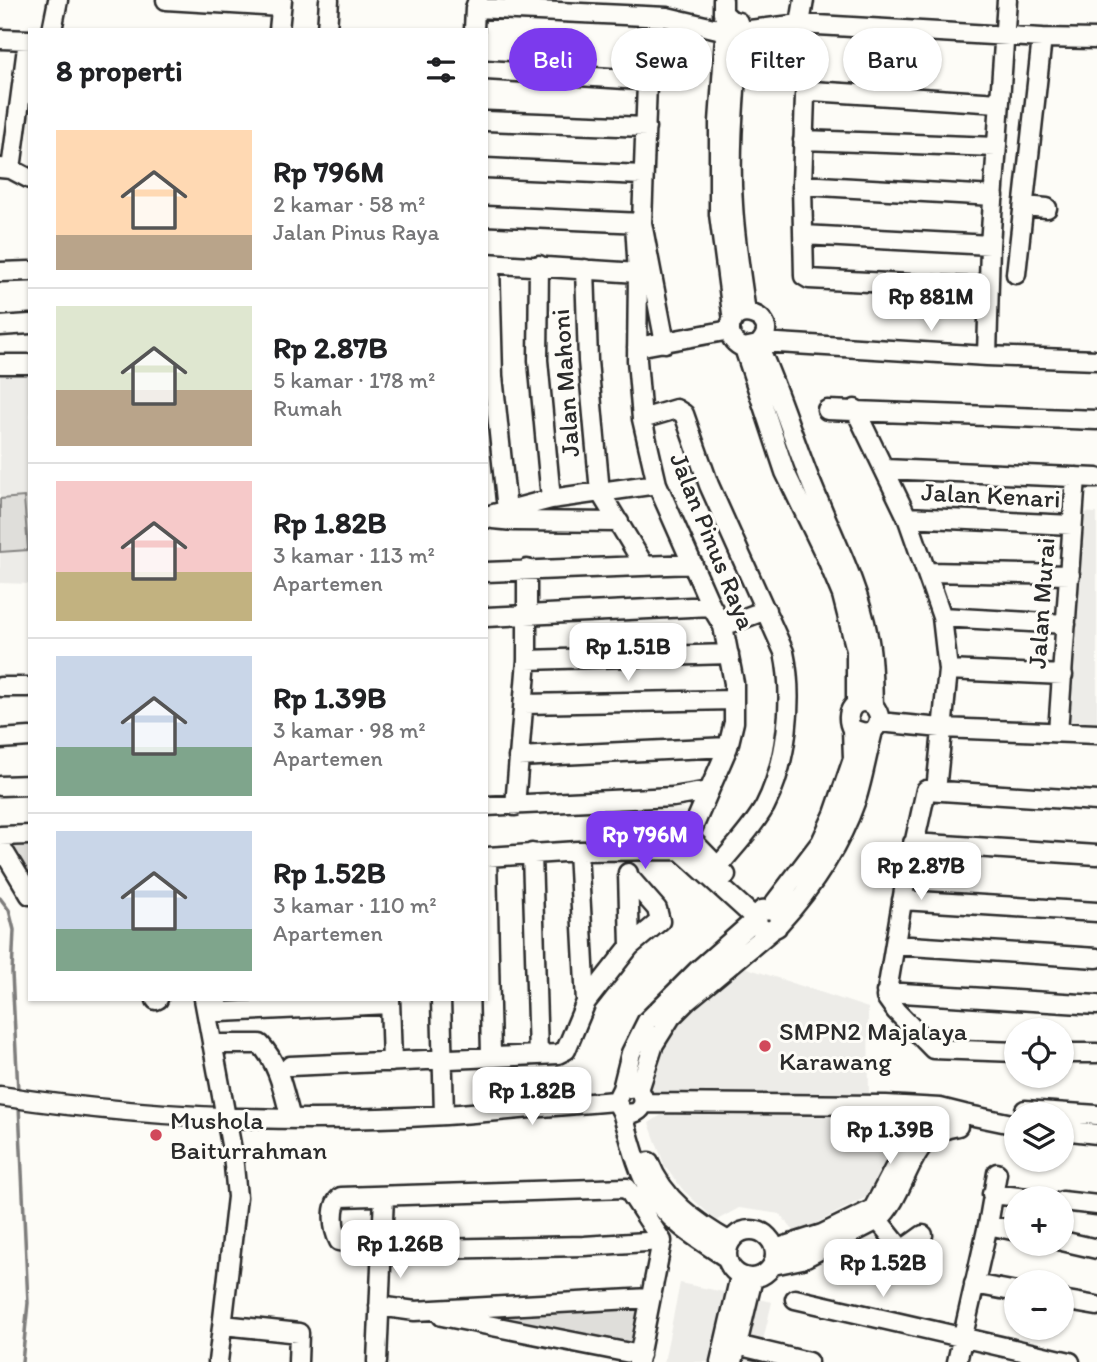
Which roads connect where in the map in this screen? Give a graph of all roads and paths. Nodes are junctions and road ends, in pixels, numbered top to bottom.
1 (58, 0) edge
2 (166, 0) edge
3 (329, 0) edge
4 (723, 0) edge
5 (804, 0) edge
6 (1007, 0) edge
7 (475, 3) edge
8 (281, 4) edge
9 (667, 8) edge
10 (800, 24) junction
11 (52, 28) edge
12 (279, 28) edge
13 (327, 28) edge
14 (474, 28) edge
15 (730, 28) edge
16 (761, 28) edge
17 (726, 29) edge
18 (1005, 36) junction
19 (1042, 38) junction
20 (0, 39) edge
21 (1097, 39) edge
22 (28, 40) edge
23 (28, 46) edge
24 (488, 70) edge
25 (729, 91) edge
26 (999, 103) junction
27 (488, 121) edge
28 (646, 127) junction
29 (803, 140) junction
30 (996, 148) junction
31 (488, 168) edge
32 (6, 169) edge
33 (642, 175) junction
34 (28, 178) edge
35 (802, 185) junction
36 (994, 196) junction
37 (1024, 206) junction
38 (1047, 208) dead end
39 (488, 216) edge
40 (639, 223) junction
41 (803, 234) junction
42 (990, 245) junction
43 (488, 264) edge
44 (539, 265) junction
45 (585, 269) junction
46 (28, 271) edge
47 (0, 272) edge
48 (638, 273) junction
49 (1016, 274) dead end
50 (988, 288) junction
51 (736, 321) junction
52 (28, 324) edge
53 (0, 326) edge
54 (666, 342) junction
55 (755, 345) junction
56 (638, 348) junction
57 (987, 356) junction
58 (1097, 360) edge
59 (0, 364) edge
60 (28, 364) edge
61 (855, 409) junction
62 (827, 410) dead end
63 (642, 419) junction
64 (1097, 421) edge
65 (884, 469) junction
66 (1076, 477) junction
67 (1097, 478) edge
68 (657, 484) junction
69 (600, 492) junction
70 (551, 499) junction
71 (507, 510) junction
72 (488, 516) edge
73 (488, 517) edge
74 (907, 517) junction
75 (618, 522) junction
76 (1072, 525) junction
77 (693, 564) junction
78 (644, 565) junction
79 (527, 569) junction
80 (488, 572) edge
81 (928, 572) junction
82 (1070, 575) junction
83 (711, 606) junction
84 (766, 610) junction
85 (527, 615) junction
86 (488, 617) edge
87 (942, 617) junction
88 (1066, 624) junction
89 (723, 626) junction
90 (729, 654) junction
91 (527, 660) junction
92 (948, 670) junction
93 (1063, 675) junction
94 (0, 687) edge
95 (28, 687) dead end
96 (734, 700) junction
97 (524, 704) junction
98 (872, 716) junction
99 (936, 728) junction
100 (852, 729) junction
101 (1058, 732) junction
102 (1097, 734) edge
103 (28, 737) edge
104 (0, 739) edge
105 (729, 747) junction
106 (518, 757) junction
107 (28, 785) edge
108 (0, 786) edge
109 (709, 791) junction
110 (931, 791) junction
111 (1097, 800) edge
112 (488, 806) edge
113 (515, 806) junction
114 (28, 835) edge
115 (0, 836) edge
116 (913, 843) junction
117 (0, 845) edge
118 (678, 846) junction
119 (578, 851) junction
120 (626, 852) junction
121 (532, 853) junction
122 (1097, 855) edge
123 (488, 857) edge
124 (718, 867) junction
125 (629, 877) junction
126 (28, 892) edge
127 (903, 895) junction
128 (1097, 902) edge
129 (1097, 912) edge
130 (768, 919) junction
131 (488, 937) edge
132 (895, 945) junction
133 (630, 946) junction
134 (1097, 958) edge
135 (886, 992) junction
136 (204, 1001) edge
137 (217, 1001) edge
138 (440, 1001) edge
139 (390, 1002) edge
140 (586, 1002) junction
141 (1097, 1005) edge
142 (212, 1044) junction
143 (1004, 1052) edge
144 (1074, 1053) edge
145 (1097, 1053) edge
146 (538, 1055) junction
147 (491, 1056) junction
148 (443, 1059) junction
149 (392, 1062) junction
150 (290, 1066) dead end
151 (12, 1098) edge
152 (630, 1101) junction
153 (964, 1114) junction
154 (444, 1115) junction
155 (1097, 1115) edge
156 (1074, 1116) edge
157 (224, 1118) junction
158 (1004, 1118) edge
159 (291, 1119) junction
160 (1004, 1121) edge
161 (1074, 1131) edge
162 (1097, 1134) edge
163 (997, 1173) dead end
164 (992, 1194) junction
165 (1004, 1195) edge
166 (384, 1196) junction
167 (1074, 1203) edge
168 (1097, 1205) edge
169 (876, 1215) junction
170 (988, 1225) junction
171 (1004, 1228) edge
172 (923, 1236) dead end
173 (662, 1241) junction
174 (1074, 1244) edge
175 (1097, 1249) edge
176 (383, 1250) junction
177 (728, 1250) junction
178 (774, 1257) junction
179 (746, 1277) junction
180 (974, 1284) junction
181 (1004, 1290) edge
182 (650, 1298) junction
183 (795, 1299) dead end
184 (1074, 1302) edge
185 (379, 1306) junction
186 (1097, 1306) edge
187 (415, 1311) junction
188 (223, 1325) junction
189 (963, 1337) junction
190 (735, 1354) edge
191 (639, 1359) edge
192 (218, 1362) edge
193 (298, 1362) edge
194 (377, 1362) edge
195 (720, 1362) edge
196 (808, 1362) edge
197 (957, 1362) edge
198 (1070, 1362) edge

1 - 11 street
2 - 8 street
3 - 13 street
4 - 15 street
5 - 10 street
6 - 18 street
7 - 9 street
7 - 14 street
8 - 12 street
9 - 17 street
10 - 16 street
10 - 18 street
18 - 19 street
18 - 26 street
19 - 21 street
19 - 37 street
20 - 22 street
23 - 32 street
24 - 28 street
25 - 51 street
26 - 29 street
26 - 30 street
27 - 28 street
28 - 33 street
29 - 30 street
29 - 35 street
30 - 36 street
31 - 33 street
32 - 34 street
33 - 40 street
35 - 36 street
35 - 41 street
36 - 42 street
37 - 38 street
37 - 49 street
39 - 40 street
40 - 48 street, Jalan Pinus Raya
40 - 54 street
41 - 42 street
41 - 50 street
42 - 50 street
43 - 44 street
43 - 71 street
44 - 45 street
44 - 70 street
45 - 48 street
45 - 69 street, Jalan Mahoni
46 - 47 street
48 - 56 street, Jalan Pinus Raya
50 - 57 street
51 - 54 street
51 - 55 street
51 - 55 street
52 - 53 street
54 - 56 street
55 - 57 street
55 - 98 street
56 - 63 street, Jalan Pinus Raya
57 - 58 street
59 - 60 street
61 - 62 street
61 - 64 street
61 - 65 street
63 - 68 street, Jalan Pinus Raya
63 - 84 street
65 - 66 street
65 - 74 street
66 - 67 street
66 - 76 street, Jalan Murai
68 - 69 street
68 - 77 street, Jalan Pinus Raya
69 - 70 street
69 - 75 street
70 - 71 street
71 - 72 street
73 - 75 street
74 - 76 street, Jalan Kenari
74 - 81 street
75 - 78 street
76 - 82 street, Jalan Murai
77 - 78 street
77 - 83 street, Jalan Pinus Raya
78 - 79 street
79 - 80 street
79 - 85 street
81 - 82 street
81 - 87 street
82 - 88 street, Jalan Murai
83 - 85 street
83 - 89 street, Jalan Pinus Raya
84 - 89 street
84 - 124 street
85 - 86 street
85 - 91 street
87 - 88 street
87 - 92 street
88 - 93 street, Jalan Murai
89 - 90 street, Jalan Pinus Raya
90 - 91 street
90 - 96 street, Jalan Pinus Raya
91 - 97 street
92 - 93 street
92 - 99 street
93 - 101 street, Jalan Murai
94 - 95 street
96 - 97 street
96 - 105 street, Jalan Pinus Raya
97 - 106 street
98 - 99 street
98 - 100 street
98 - 100 street
98 - 130 street
99 - 101 street
99 - 110 street
100 - 130 street
101 - 102 street
103 - 104 street
105 - 106 street
105 - 109 street, Jalan Pinus Raya
106 - 113 street
107 - 108 street
109 - 113 street
109 - 118 street, Jalan Pinus Raya
110 - 111 street
110 - 116 street
112 - 113 street
114 - 115 street
116 - 122 street
116 - 127 street
117 - 126 street
118 - 120 street
118 - 124 street
118 - 130 street
119 - 120 street
119 - 121 street
119 - 140 street
120 - 125 street
121 - 123 street
121 - 146 street
124 - 130 street
125 - 133 street
125 - 133 street
127 - 128 street
127 - 129 street
127 - 132 street
130 - 152 street
131 - 147 street
132 - 134 street
132 - 135 street
133 - 140 street
135 - 141 street
135 - 143 street
136 - 142 street
137 - 139 street
138 - 148 street
139 - 149 street
140 - 146 street
142 - 157 street
142 - 159 street
144 - 145 street
146 - 147 street
147 - 148 street
148 - 149 street
148 - 154 street
149 - 150 street
151 - 157 street
152 - 153 street
152 - 154 street
152 - 177 street
153 - 158 street
153 - 169 street
154 - 159 street
155 - 156 street
157 - 159 street
157 - 188 street
160 - 169 street
161 - 162 street
163 - 164 street
164 - 165 street
164 - 170 street
166 - 173 street
166 - 176 street
166 - 176 street
167 - 168 street
169 - 172 street
169 - 178 street
170 - 171 street
170 - 180 street
173 - 176 street
173 - 182 street
174 - 175 street
176 - 185 street
177 - 178 street
177 - 179 street
178 - 179 street
179 - 190 street
179 - 195 street
180 - 181 street
180 - 189 street
182 - 187 street
182 - 191 street
183 - 189 street
184 - 186 street
185 - 187 street
185 - 194 street
187 - 191 street
188 - 192 street
188 - 193 street
189 - 197 street
189 - 198 street
190 - 196 street

